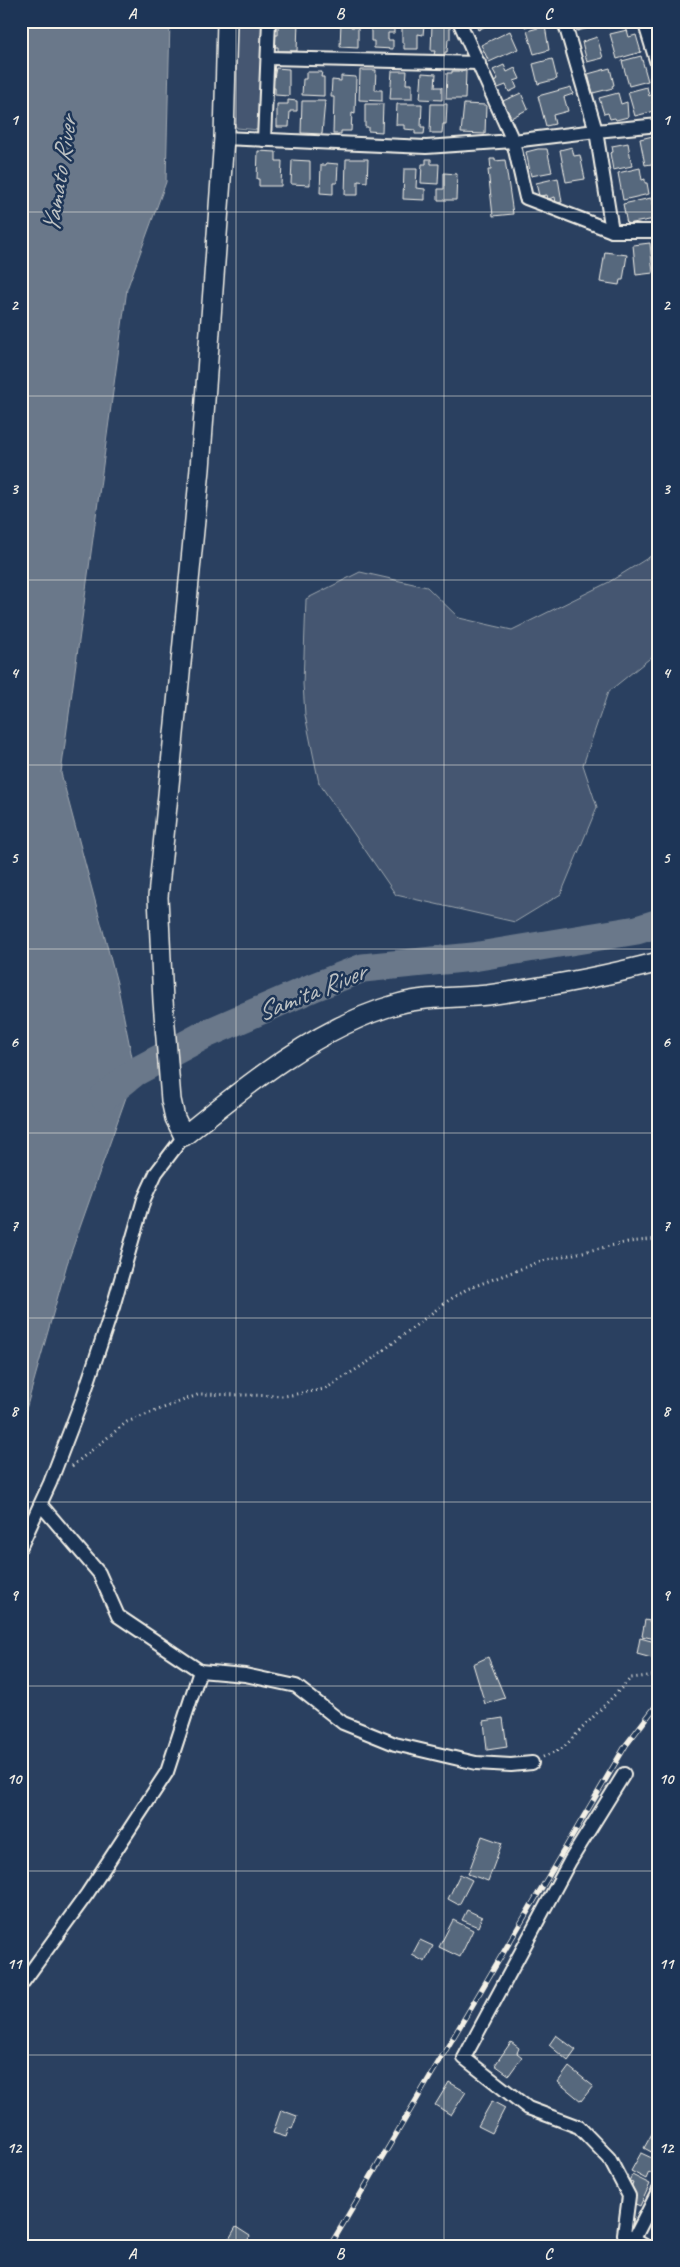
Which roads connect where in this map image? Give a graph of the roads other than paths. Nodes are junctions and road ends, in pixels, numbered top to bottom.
1 (227, 21) edge
2 (270, 21) edge
3 (459, 21) edge
4 (564, 21) edge
5 (644, 21) edge
6 (269, 58) junction
7 (479, 63) junction
8 (659, 70) edge
9 (659, 125) edge
10 (596, 130) junction
11 (224, 138) junction
12 (264, 140) junction
13 (513, 141) junction
14 (612, 231) junction
15 (659, 231) edge
16 (659, 962) edge
17 (184, 1136) junction
18 (41, 1505) junction
19 (21, 1546) edge
20 (200, 1671) junction
21 (532, 1763) road end
22 (624, 1774) dead end
23 (21, 1985) edge
24 (659, 2190) edge
25 (640, 2243) edge

1 - 11 street
2 - 6 street
3 - 7 street
4 - 10 street
5 - 8 street
6 - 7 street
6 - 12 street
7 - 13 street
9 - 10 street
10 - 13 street
10 - 14 street
11 - 12 street
11 - 17 street
12 - 13 street
13 - 14 street
14 - 15 street
16 - 17 street
17 - 18 street
18 - 19 street
18 - 20 street
20 - 21 street
20 - 23 street
22 - 25 street
24 - 25 street

